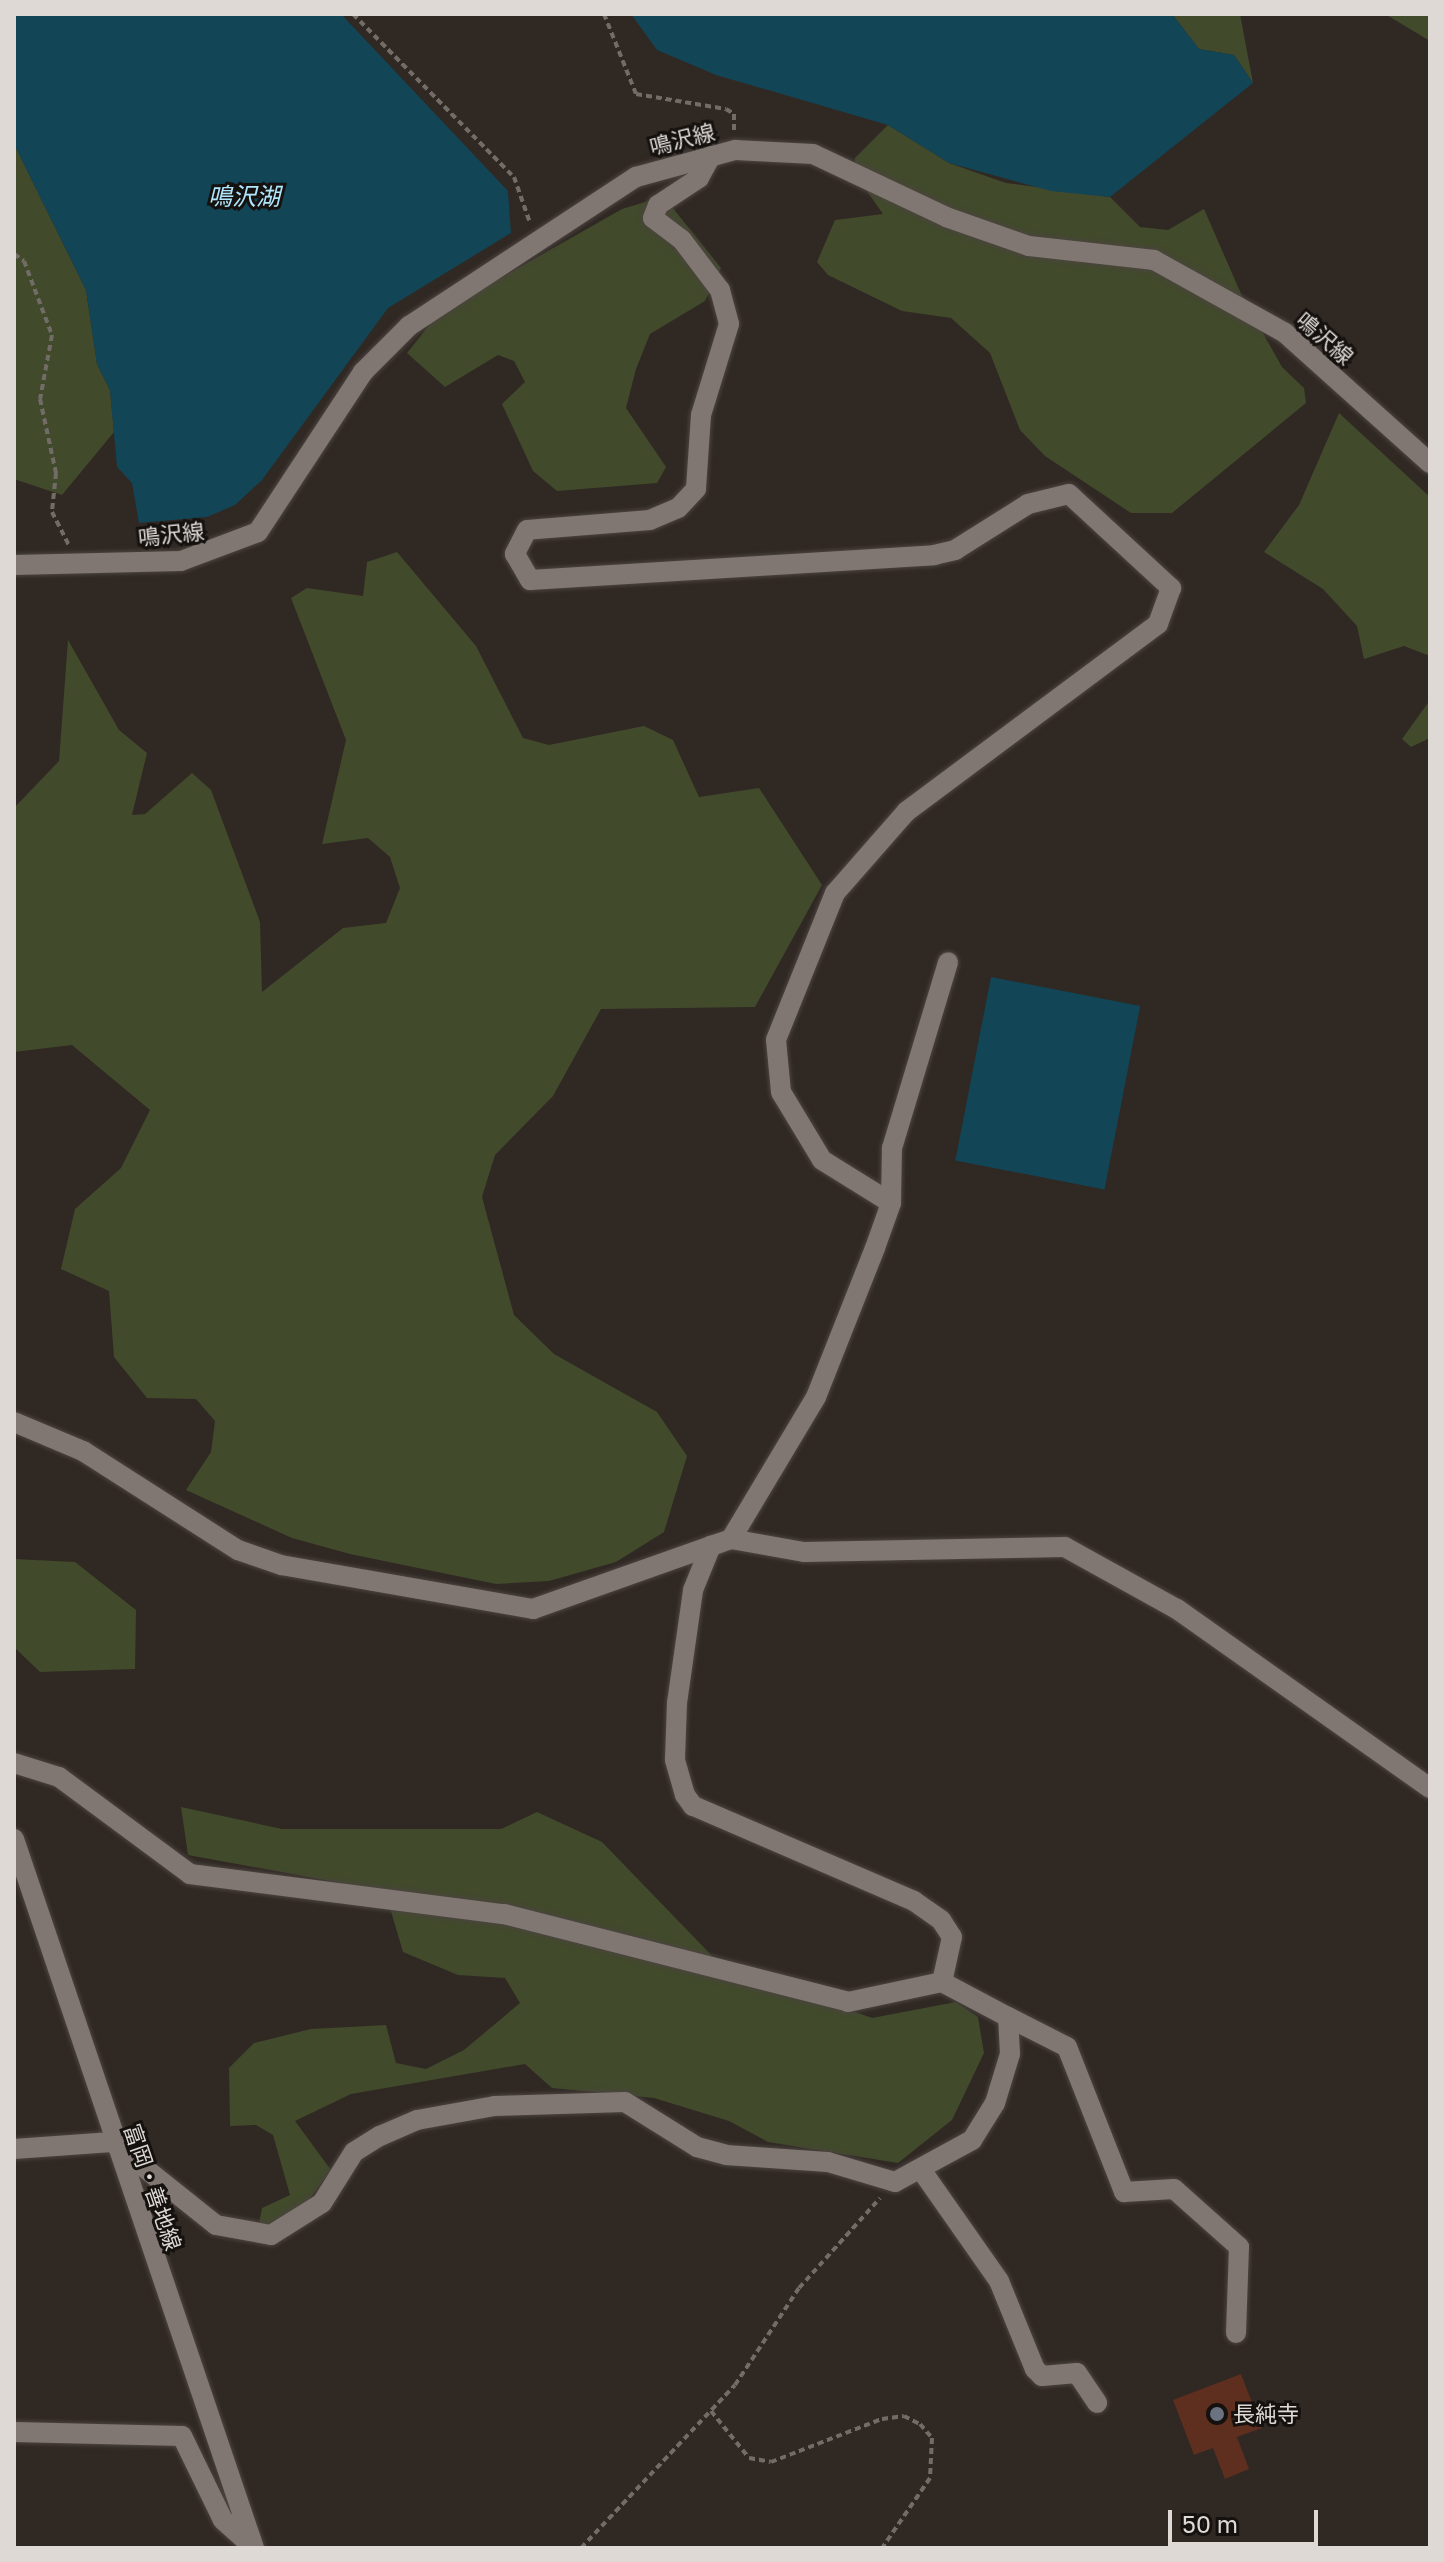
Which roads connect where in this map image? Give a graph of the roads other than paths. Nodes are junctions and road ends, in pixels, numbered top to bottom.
1 (711, 156) junction
2 (1430, 463) edge
3 (14, 565) edge
4 (948, 962) dead end
5 (891, 1203) junction
6 (14, 1422) edge
7 (731, 1539) junction
8 (711, 1546) junction
9 (14, 1763) edge
10 (1430, 1788) edge
11 (14, 1839) edge
12 (19, 1869) edge
13 (942, 1982) junction
14 (1008, 2017) junction
15 (112, 2142) junction
16 (14, 2149) edge
17 (922, 2171) junction
18 (1236, 2333) dead end
19 (1097, 2403) dead end
20 (14, 2432) edge
21 (254, 2548) edge

1 - 2 street, 鳴沢線
1 - 3 street, 鳴沢線
1 - 5 street
4 - 5 street
5 - 7 street
6 - 8 street
7 - 8 street
7 - 10 street
8 - 13 street
9 - 13 street
11 - 12 street, 富岡・善地線
12 - 15 street, 富岡・善地線
13 - 14 street
14 - 17 street
14 - 18 street
15 - 16 street
15 - 17 street
15 - 21 street, 富岡・善地線
17 - 19 street
20 - 21 street

